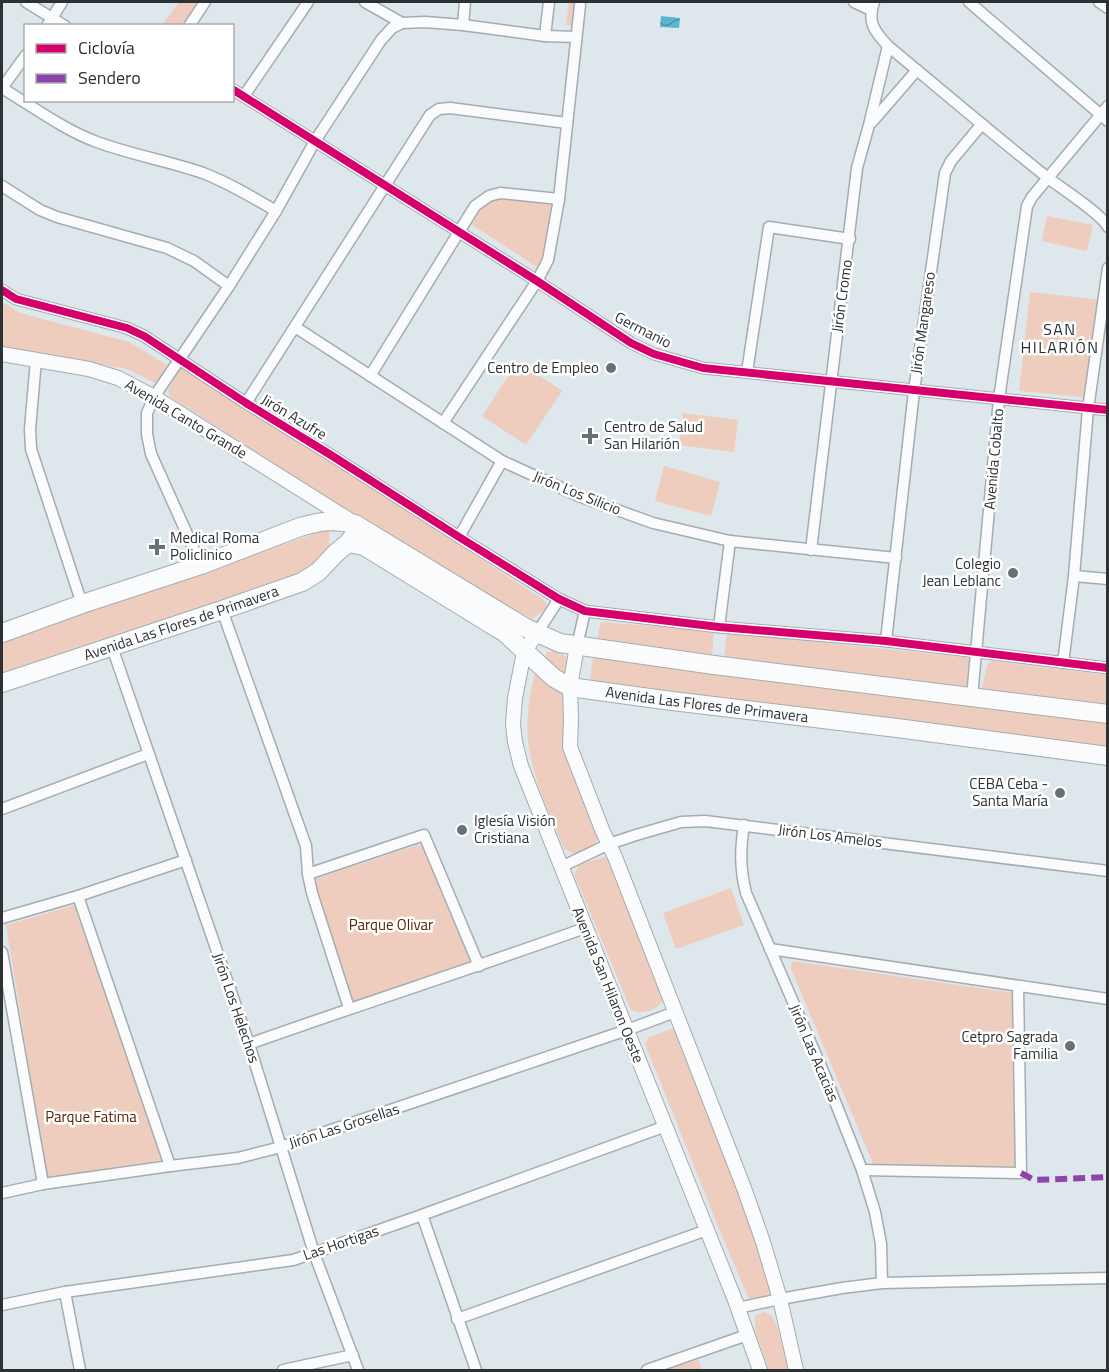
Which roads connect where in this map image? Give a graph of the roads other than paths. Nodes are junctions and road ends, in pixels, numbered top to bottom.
1 (26, 2) edge
2 (62, 2) edge
3 (205, 2) edge
4 (308, 2) edge
5 (365, 2) edge
6 (465, 2) edge
7 (549, 2) edge
8 (854, 2) edge
9 (969, 2) edge
10 (1099, 2) edge
11 (580, 5) dead end
12 (873, 6) edge
13 (980, 7) edge
14 (1107, 8) edge
15 (50, 22) edge
16 (402, 23) junction
17 (190, 24) edge
18 (462, 25) junction
19 (545, 36) junction
20 (576, 37) junction
21 (888, 46) junction
22 (24, 58) edge
23 (917, 70) junction
24 (2, 88) edge
25 (234, 90) edge
26 (244, 96) junction
27 (24, 101) edge
28 (25, 102) edge
29 (1107, 106) edge
30 (1103, 119) edge
31 (567, 123) junction
32 (982, 124) junction
33 (870, 125) junction
34 (315, 141) junction
35 (1047, 177) junction
36 (386, 185) junction
37 (2, 186) edge
38 (559, 199) junction
39 (276, 211) junction
40 (1107, 227) edge
41 (458, 231) junction
42 (850, 239) junction
43 (1107, 268) edge
44 (537, 281) junction
45 (229, 286) junction
46 (2, 290) edge
47 (295, 327) junction
48 (2, 354) edge
49 (179, 359) junction
50 (36, 360) junction
51 (747, 372) junction
52 (370, 376) junction
53 (831, 381) junction
54 (914, 391) junction
55 (154, 397) junction
56 (999, 399) junction
57 (246, 403) junction
58 (1088, 409) junction
59 (1107, 410) edge
60 (443, 423) junction
61 (502, 461) junction
62 (355, 524) junction
63 (459, 537) junction
64 (730, 541) junction
65 (348, 543) junction
66 (811, 550) junction
67 (896, 558) junction
68 (201, 565) junction
69 (1074, 576) junction
70 (1107, 579) edge
71 (559, 599) junction
72 (82, 604) junction
73 (222, 610) junction
74 (585, 611) junction
75 (719, 627) junction
76 (2, 633) edge
77 (537, 633) junction
78 (886, 641) junction
79 (577, 646) junction
80 (112, 647) junction
81 (524, 652) junction
82 (976, 652) junction
83 (1063, 663) junction
84 (1107, 668) edge
85 (2, 683) edge
86 (570, 687) junction
87 (972, 698) junction
88 (1107, 714) edge
89 (148, 754) junction
90 (1107, 756) edge
91 (2, 809) edge
92 (744, 825) junction
93 (609, 844) junction
94 (186, 860) junction
95 (561, 867) junction
96 (1107, 871) edge
97 (308, 874) junction
98 (78, 896) junction
99 (2, 918) edge
100 (585, 928) junction
101 (770, 949) junction
102 (2, 952) edge
103 (478, 966) junction
104 (1018, 986) junction
105 (1107, 999) edge
106 (349, 1008) junction
107 (675, 1012) junction
108 (627, 1030) junction
109 (249, 1044) junction
110 (666, 1126) junction
111 (281, 1147) junction
112 (170, 1166) junction
113 (862, 1170) junction
114 (43, 1184) junction
115 (2, 1193) edge
116 (422, 1215) junction
117 (707, 1230) junction
118 (314, 1253) junction
119 (1107, 1278) edge
120 (882, 1283) junction
121 (65, 1292) junction
122 (780, 1299) junction
123 (2, 1305) edge
124 (738, 1308) junction
125 (457, 1319) junction
126 (747, 1335) junction
127 (353, 1355) junction
128 (80, 1371) edge
129 (283, 1371) edge
130 (358, 1371) edge
131 (476, 1371) edge
132 (647, 1371) edge
133 (760, 1371) edge
134 (796, 1371) edge

1 - 15 street
2 - 15 street
3 - 17 street
4 - 26 street
5 - 16 street
6 - 18 street
7 - 19 street
8 - 12 street
9 - 13 street
10 - 14 street
11 - 20 street
12 - 21 street
13 - 30 street
16 - 18 street
16 - 34 street
18 - 19 street
19 - 20 street
20 - 31 street
21 - 23 street
21 - 33 street, Jirón Cromo
22 - 24 street
23 - 32 street
23 - 33 street
24 - 27 street
25 - 26 street, Germanio
26 - 34 street, Germanio
28 - 39 street
29 - 30 street, Avenida Cobalto
30 - 35 street, Avenida Cobalto
31 - 36 street
31 - 38 street
32 - 35 street
32 - 54 street, Jirón Mangareso
33 - 42 street, Jirón Cromo
34 - 36 street, Germanio
34 - 39 street
35 - 40 street
35 - 56 street, Avenida Cobalto
36 - 41 street, Germanio
36 - 47 street
37 - 45 street
38 - 41 street
38 - 44 street
39 - 45 street
41 - 44 street, Germanio
41 - 52 street
42 - 51 street
42 - 53 street, Jirón Cromo
43 - 58 street
44 - 51 street, Germanio
44 - 60 street
45 - 49 street
46 - 49 street, Jirón Azufre
47 - 52 street, Jirón Los Silicio
47 - 57 street
48 - 50 street, Avenida Canto Grande
49 - 55 street
49 - 57 street, Jirón Azufre
50 - 55 street, Avenida Canto Grande
50 - 72 street
51 - 53 street, Germanio
52 - 60 street, Jirón Los Silicio
53 - 54 street, Germanio
53 - 66 street, Jirón Cromo
54 - 56 street, Germanio
54 - 67 street, Jirón Mangareso
55 - 62 street, Avenida Canto Grande
55 - 68 street
56 - 58 street, Germanio
56 - 82 street, Avenida Cobalto
57 - 63 street, Jirón Azufre
58 - 59 street, Germanio
58 - 69 street
60 - 61 street, Jirón Los Silicio
61 - 63 street
61 - 64 street, Jirón Los Silicio
62 - 65 main road, Avenida Las Flores de Primavera
62 - 68 main road
62 - 77 main road
63 - 71 street, Jirón Azufre
64 - 66 street, Jirón Los Silicio
64 - 75 street
65 - 73 main road, Avenida Las Flores de Primavera
65 - 81 main road, Avenida Las Flores de Primavera
66 - 67 street, Jirón Los Silicio
67 - 78 street, Jirón Mangareso
68 - 72 main road
69 - 70 street
69 - 83 street
71 - 74 street, Jirón Azufre
71 - 77 street, Avenida San Hilaron Oeste
72 - 76 main road
73 - 80 main road, Avenida Las Flores de Primavera
73 - 97 street
74 - 75 street, Jirón Azufre
74 - 79 street
75 - 78 street, Jirón Azufre
77 - 79 main road
77 - 81 street, Avenida San Hilaron Oeste
78 - 82 street, Jirón Azufre
79 - 86 street
79 - 87 main road
80 - 85 main road, Avenida Las Flores de Primavera
80 - 89 street, Jirón Los Helechos
81 - 86 main road, Avenida Las Flores de Primavera
81 - 95 street, Avenida San Hilaron Oeste
82 - 83 street, Jirón Azufre
82 - 87 street, Avenida Cobalto
83 - 84 street, Jirón Azufre
86 - 90 main road, Avenida Las Flores de Primavera
86 - 93 street
87 - 88 main road
89 - 91 street
89 - 94 street, Jirón Los Helechos
92 - 93 street, Jirón Los Amelos
92 - 96 street, Jirón Los Amelos
92 - 101 street, Jirón Las Acacias
93 - 95 street, Jirón Los Amelos
93 - 107 street
94 - 98 street
94 - 109 street, Jirón Los Helechos
95 - 100 street, Avenida San Hilaron Oeste
97 - 103 street
97 - 106 street
98 - 99 street
98 - 112 street
100 - 103 street
100 - 108 street, Avenida San Hilaron Oeste
101 - 104 street
101 - 113 street, Jirón Las Acacias
102 - 114 street
103 - 106 street
104 - 105 street
104 - 113 street
106 - 109 street
107 - 108 street, Jirón Las Grosellas
107 - 122 street
108 - 110 street, Avenida San Hilaron Oeste
108 - 111 street, Jirón Las Grosellas
109 - 111 street, Jirón Los Helechos
110 - 116 street, Las Hortigas
110 - 117 street, Avenida San Hilaron Oeste
111 - 112 street, Jirón Las Grosellas
111 - 118 street, Jirón Los Helechos
112 - 114 street, Jirón Las Grosellas
113 - 120 street, Jirón Las Acacias
114 - 115 street, Jirón Las Grosellas
116 - 118 street, Las Hortigas
116 - 125 street
117 - 124 street, Avenida San Hilaron Oeste
117 - 125 street
118 - 121 street, Las Hortigas
118 - 127 street, Jirón Los Helechos
119 - 120 street
120 - 122 street
121 - 123 street, Las Hortigas
121 - 128 street
122 - 124 street
122 - 134 street
124 - 126 street, Avenida San Hilaron Oeste
125 - 131 street
126 - 132 street
126 - 133 street, Avenida San Hilaron Oeste
127 - 129 street
127 - 130 street, Jirón Los Helechos

